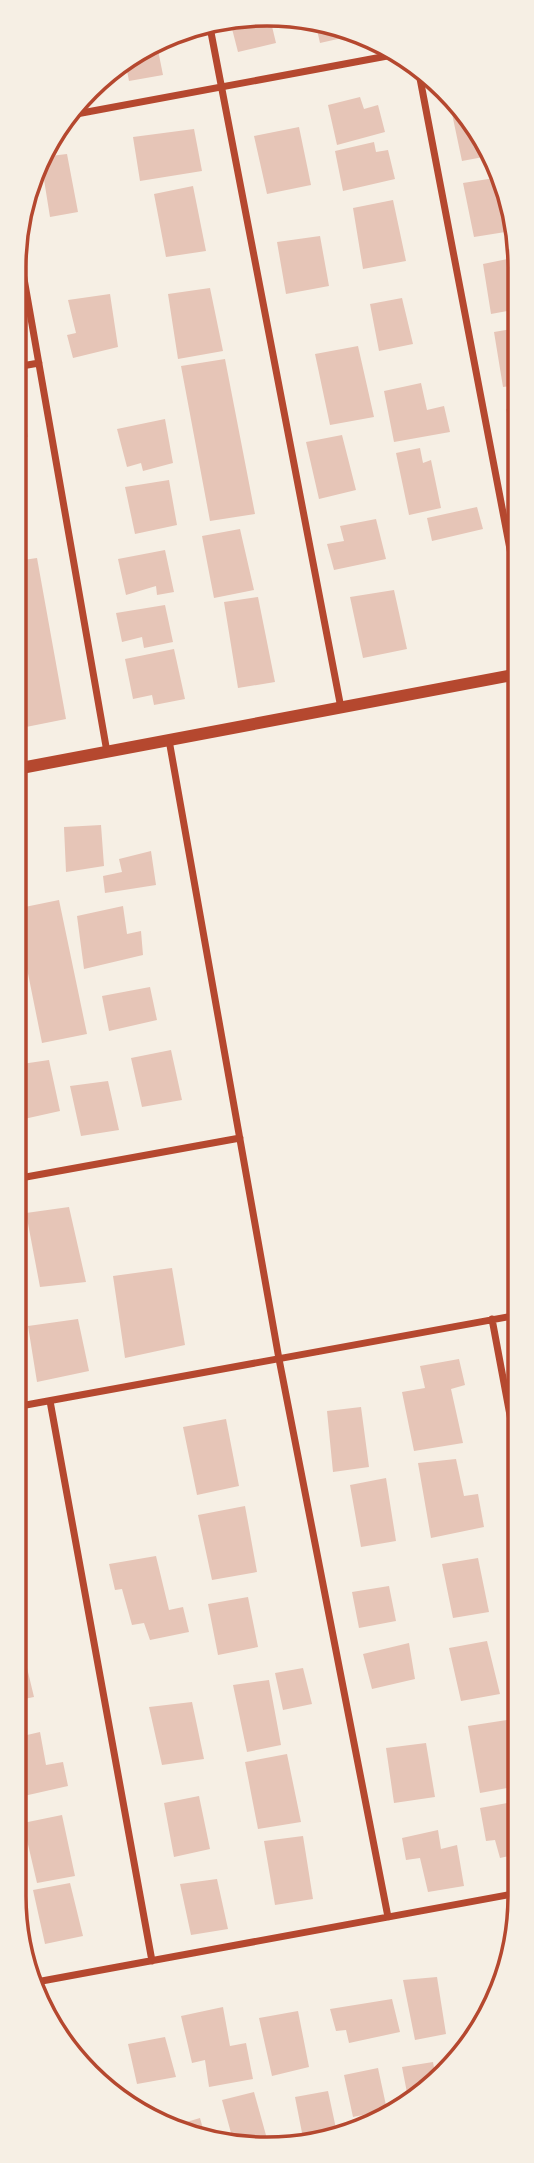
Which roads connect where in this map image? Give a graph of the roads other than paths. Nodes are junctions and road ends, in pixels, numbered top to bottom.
1 (211, 33) edge
2 (383, 57) edge
3 (421, 82) edge
4 (220, 87) junction
5 (82, 113) edge
6 (26, 290) edge
7 (39, 363) junction
8 (26, 365) edge
9 (508, 539) edge
10 (508, 676) edge
11 (341, 708) junction
12 (169, 740) junction
13 (107, 752) junction
14 (26, 767) edge
15 (240, 1138) junction
16 (26, 1177) edge
17 (508, 1317) edge
18 (492, 1320) junction
19 (279, 1359) junction
20 (50, 1401) junction
21 (26, 1405) edge
22 (508, 1405) edge
23 (508, 1895) edge
24 (388, 1917) junction
25 (152, 1961) junction
26 (42, 1981) edge

1 - 4 street
2 - 4 street
3 - 9 street
4 - 5 street
4 - 11 street
6 - 7 street
7 - 8 street
7 - 13 street
10 - 11 street
11 - 12 street
12 - 13 street
12 - 15 street
13 - 14 street
15 - 16 street
15 - 19 street
17 - 18 street
18 - 19 street
18 - 22 street
19 - 20 street
19 - 24 street
20 - 21 street
20 - 25 street
23 - 24 street
24 - 25 street
25 - 26 street

